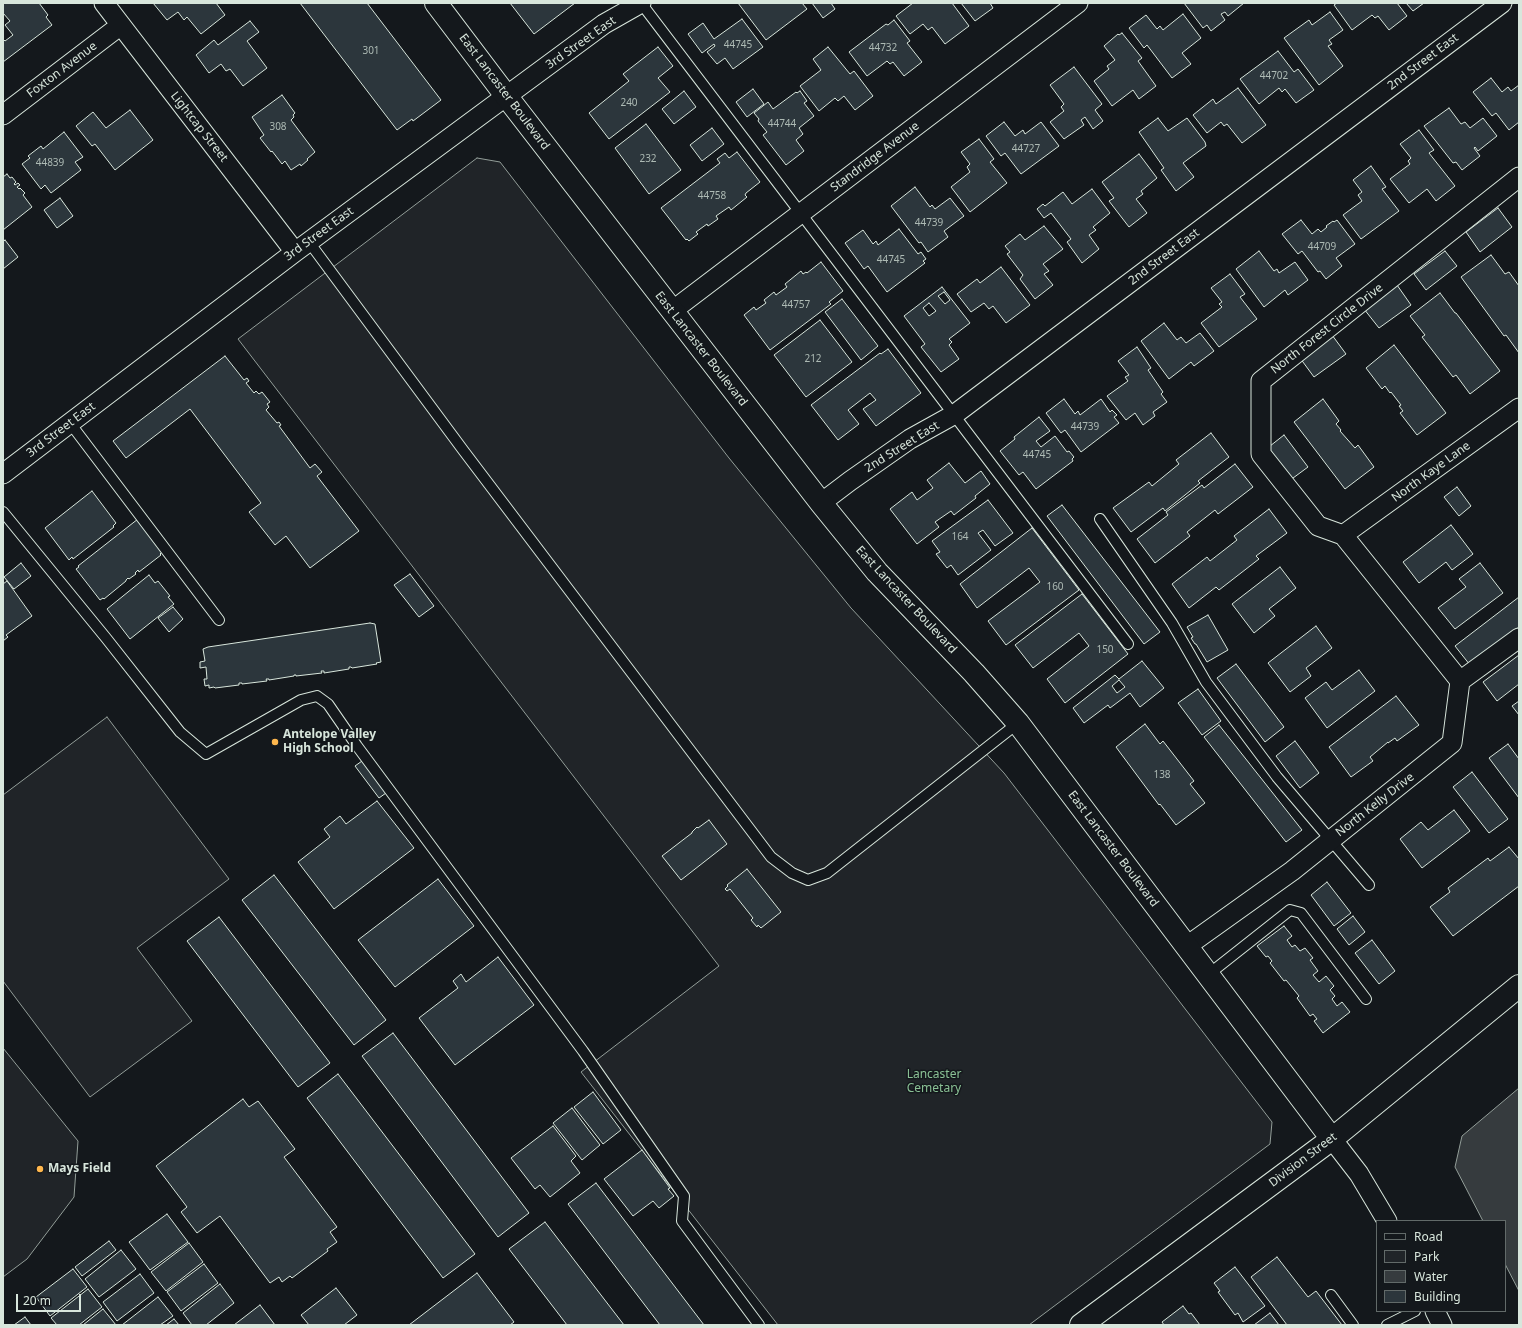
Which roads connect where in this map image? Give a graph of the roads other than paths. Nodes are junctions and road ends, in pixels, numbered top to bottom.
1 (104, 3) edge
2 (436, 3) edge
3 (641, 3) edge
4 (1078, 3) edge
5 (1502, 3) edge
6 (121, 25) junction
7 (507, 97) junction
8 (3, 115) edge
9 (1519, 176) edge
10 (802, 213) junction
11 (302, 247) junction
12 (672, 311) junction
13 (1519, 408) edge
14 (954, 414) junction
15 (70, 423) junction
16 (3, 474) edge
17 (821, 503) junction
18 (3, 512) edge
19 (1100, 519) dead end
20 (1343, 535) junction
21 (219, 620) dead end
22 (1519, 638) edge
23 (1128, 644) dead end
24 (1460, 681) junction
25 (1018, 723) junction
26 (1331, 840) junction
27 (1369, 885) dead end
28 (1187, 946) junction
29 (1209, 974) junction
30 (1519, 986) edge
31 (1366, 999) dead end
32 (1332, 1139) junction
33 (1386, 1220) edge
34 (1331, 1295) dead end
35 (1413, 1312) edge
36 (1436, 1312) edge
37 (759, 1325) edge
38 (1081, 1325) edge
39 (1353, 1325) edge
40 (1387, 1325) edge
41 (1442, 1325) edge

1 - 6 street, Lightcap Street
2 - 7 main road, East Lancaster Boulevard
3 - 7 street, 3rd Street East
3 - 10 lane
4 - 10 street, Standridge Avenue
5 - 14 street, 2nd Street East
6 - 8 street, Foxton Avenue
6 - 11 street, Lightcap Street
7 - 11 street, 3rd Street East
7 - 12 main road, East Lancaster Boulevard
9 - 20 street, North Forest Circle Drive
10 - 12 street, Standridge Avenue
10 - 14 lane
11 - 15 street, 3rd Street East
11 - 25 lane
12 - 17 main road, East Lancaster Boulevard
13 - 20 street, North Kaye Lane
14 - 17 street, 2nd Street East
14 - 23 lane
15 - 16 street, 3rd Street East
15 - 21 lane
17 - 25 main road, East Lancaster Boulevard
18 - 37 lane
19 - 26 lane
20 - 24 street
22 - 24 street
24 - 26 street, North Kelly Drive
25 - 28 main road, East Lancaster Boulevard
26 - 27 lane
26 - 28 street, North Kelly Drive
28 - 29 main road, East Lancaster Boulevard
29 - 31 lane
29 - 32 main road, East Lancaster Boulevard
30 - 32 main road, Division Street
32 - 33 street
32 - 38 main road, Division Street
34 - 39 lane
35 - 40 lane
36 - 41 street

